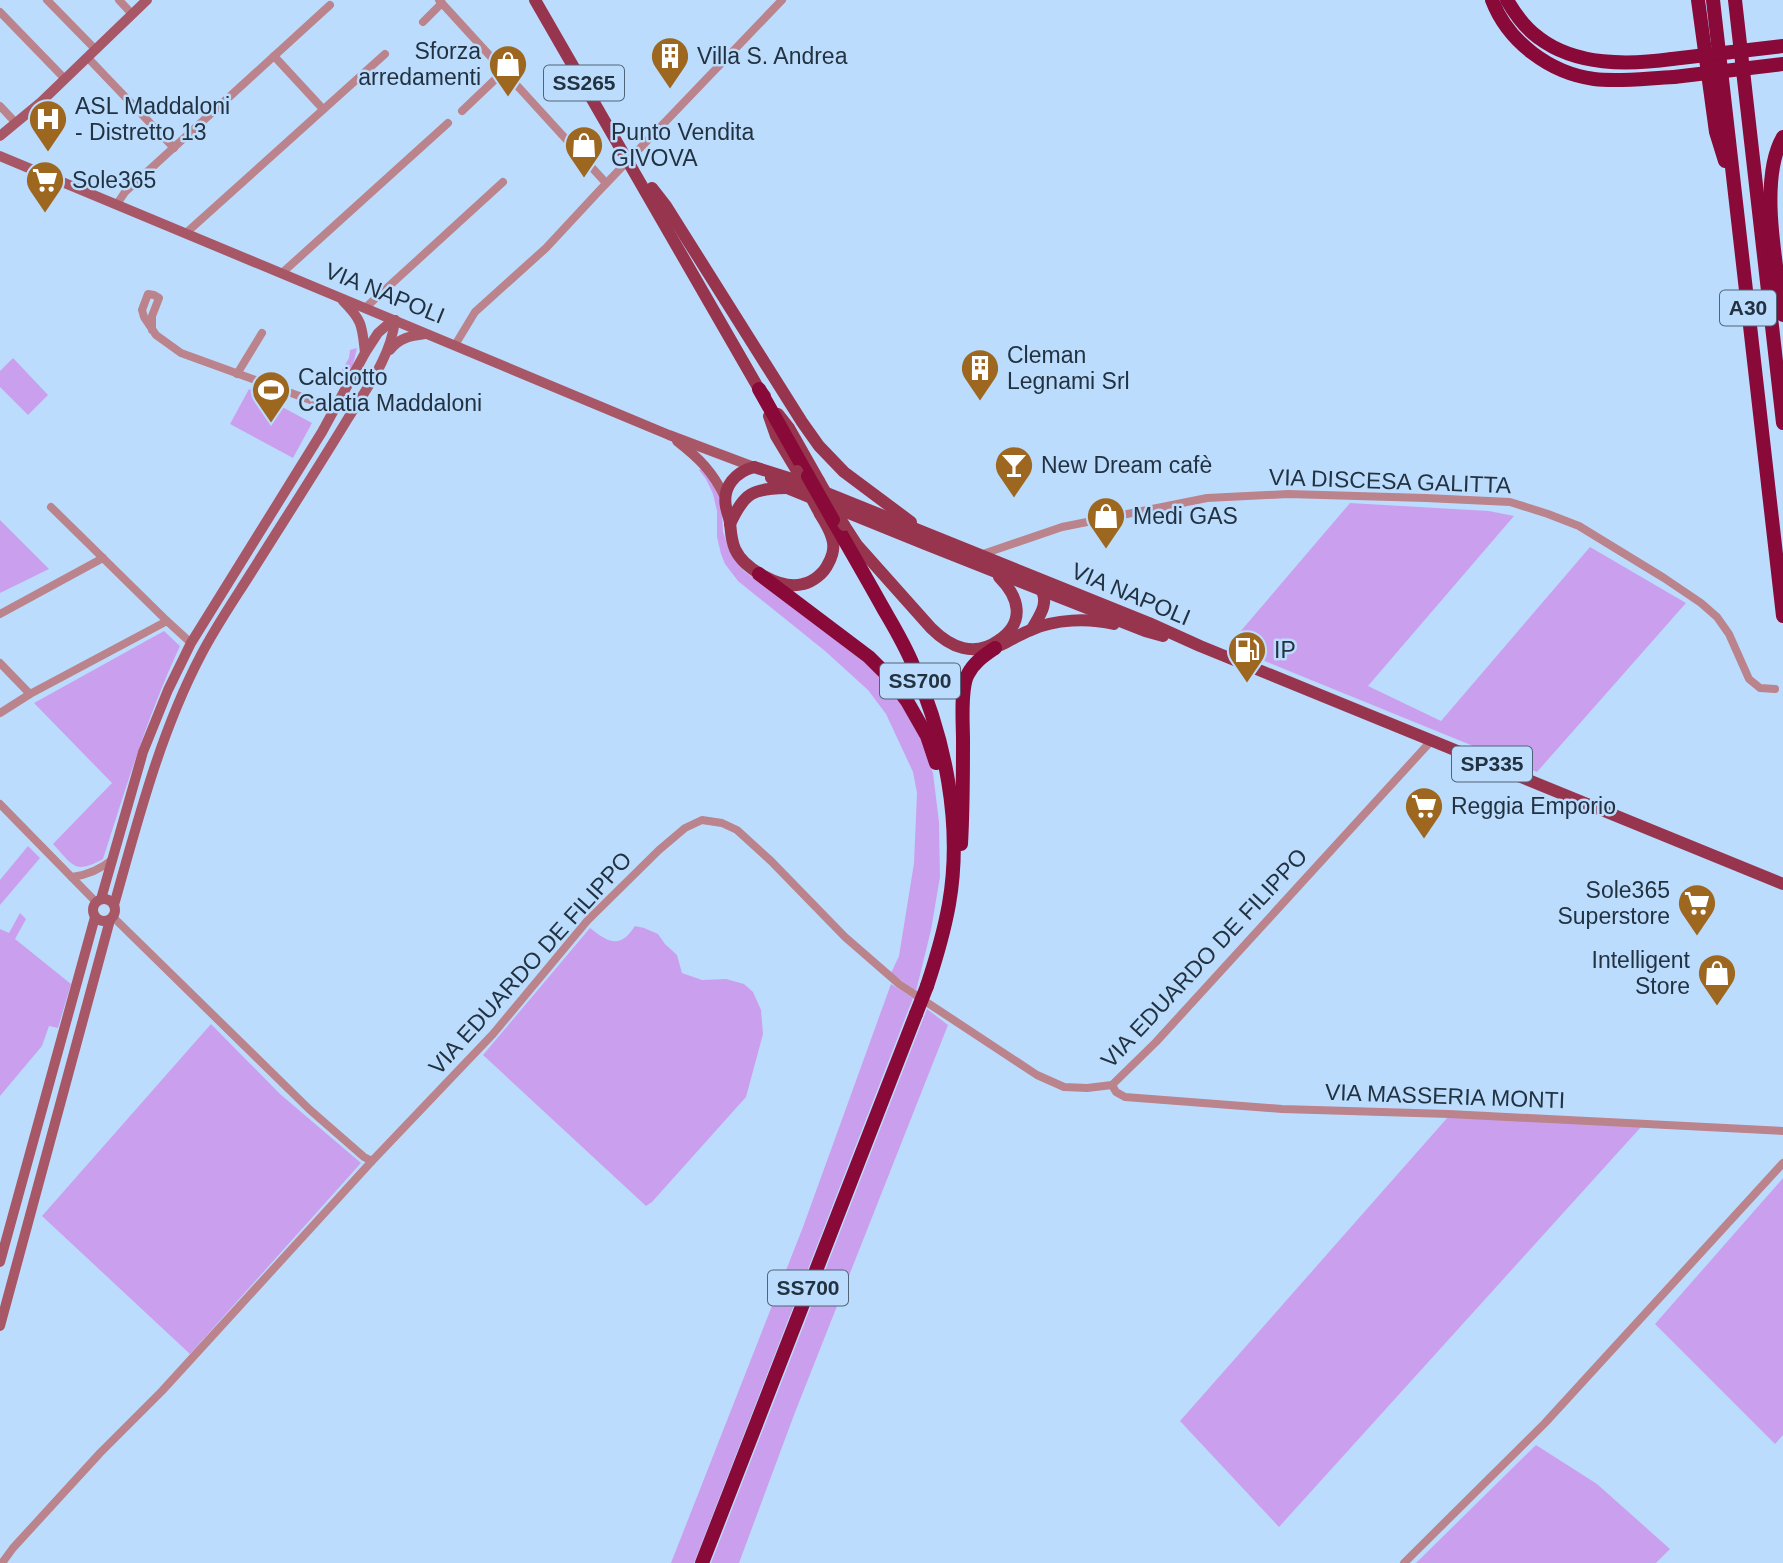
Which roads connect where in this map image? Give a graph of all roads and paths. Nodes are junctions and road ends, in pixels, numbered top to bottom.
1 (47, 0) edge
2 (119, 0) edge
3 (147, 0) edge
4 (535, 0) edge
5 (782, 0) edge
6 (1492, 0) edge
7 (1507, 0) edge
8 (1698, 0) edge
9 (1713, 0) edge
10 (1735, 0) edge
11 (441, 1) edge
12 (330, 5) dead end
13 (0, 12) edge
14 (132, 14) junction
15 (423, 22) dead end
16 (1783, 46) edge
17 (92, 54) junction
18 (385, 54) dead end
19 (274, 56) junction
20 (1783, 64) edge
21 (504, 71) junction
22 (65, 79) junction
23 (0, 106) edge
24 (323, 110) junction
25 (461, 110) dead end
26 (16, 123) junction
27 (448, 123) dead end
28 (0, 136) edge
29 (1783, 137) edge
30 (174, 148) junction
31 (0, 156) edge
32 (630, 164) junction
33 (503, 183) dead end
34 (606, 183) junction
35 (1735, 191) junction
36 (117, 204) junction
37 (186, 233) junction
38 (282, 273) junction
39 (339, 297) junction
40 (365, 308) junction
41 (1783, 316) edge
42 (395, 320) junction
43 (152, 330) dead end
44 (262, 333) dead end
45 (426, 333) junction
46 (455, 345) junction
47 (365, 353) junction
48 (382, 361) junction
49 (237, 374) junction
50 (759, 389) joint
51 (335, 409) junction
52 (1783, 423) edge
53 (669, 435) junction
54 (754, 467) junction
55 (787, 488) junction
56 (749, 494) junction
57 (725, 497) junction
58 (51, 507) dead end
59 (832, 520) junction
60 (730, 524) junction
61 (928, 534) junction
62 (953, 544) junction
63 (980, 555) junction
64 (103, 558) junction
65 (241, 564) junction
66 (253, 571) junction
67 (993, 572) junction
68 (759, 574) junction
69 (1043, 591) junction
70 (0, 614) edge
71 (1783, 616) edge
72 (167, 621) junction
73 (1032, 629) junction
74 (1145, 631) junction
75 (191, 643) junction
76 (1200, 646) junction
77 (996, 648) joint
78 (0, 663) edge
79 (1775, 689) dead end
80 (30, 694) junction
81 (0, 713) edge
82 (1432, 740) junction
83 (0, 804) edge
84 (113, 859) junction
85 (953, 860) junction
86 (72, 877) junction
87 (1783, 884) edge
88 (951, 886) junction
89 (99, 900) junction
90 (114, 905) junction
91 (95, 917) junction
92 (111, 918) junction
93 (1112, 1085) junction
94 (1783, 1132) edge
95 (372, 1161) junction
96 (1783, 1163) edge
97 (0, 1262) edge
98 (0, 1326) edge
99 (2, 1563) edge
100 (702, 1563) edge
101 (1404, 1563) edge

1 - 17 street
2 - 14 street
3 - 14 street
4 - 32 main road, SS265
5 - 32 street
6 - 20 highway, bridge
7 - 16 highway, bridge
8 - 35 highway
9 - 35 highway, A30
10 - 52 highway, A30
11 - 15 street
11 - 21 street
12 - 19 street
13 - 22 street
14 - 17 street
17 - 22 street
17 - 30 street
18 - 24 street
19 - 24 street
19 - 30 street
21 - 25 street
21 - 34 street
22 - 26 street
23 - 26 street
24 - 37 street
26 - 28 street
27 - 38 street
29 - 41 highway
30 - 36 street
31 - 36 street, VIA NAPOLI
32 - 34 street
32 - 50 main road, SS700
32 - 61 main road
33 - 40 street
34 - 46 street
35 - 71 highway, A30
36 - 37 street, VIA NAPOLI
37 - 38 street, VIA NAPOLI
38 - 39 street, VIA NAPOLI
39 - 40 street, VIA NAPOLI
39 - 47 street
40 - 42 street, VIA NAPOLI
42 - 45 street, VIA NAPOLI
42 - 47 street
42 - 48 street
43 - 49 street
44 - 49 street
45 - 46 street, VIA NAPOLI
45 - 48 street
46 - 53 street, VIA NAPOLI
47 - 51 street
48 - 66 street
49 - 51 street
50 - 59 highway, SS700, bridge
51 - 65 street
53 - 54 street, VIA NAPOLI
53 - 57 street
54 - 55 main road, VIA NAPOLI
54 - 56 main road
54 - 57 main road
54 - 61 main road, VIA NAPOLI
55 - 56 main road
55 - 67 main road, VIA NAPOLI
56 - 60 main road
57 - 60 main road
58 - 64 street
59 - 67 main road
59 - 68 main road
59 - 85 highway, SS700
60 - 68 main road
61 - 62 main road, VIA NAPOLI
62 - 63 main road, VIA NAPOLI
62 - 69 main road
63 - 76 main road, VIA NAPOLI
63 - 79 street, VIA DISCESA GALITTA
64 - 70 street
64 - 72 street
65 - 66 street
65 - 75 street
66 - 90 street
67 - 69 main road, VIA NAPOLI
68 - 85 highway
69 - 73 main road
69 - 74 main road, VIA NAPOLI
72 - 75 street
72 - 80 street
73 - 74 main road
73 - 77 main road
74 - 76 main road, VIA NAPOLI
75 - 84 street
76 - 82 main road, SP335
77 - 88 highway
78 - 80 street
80 - 81 street
82 - 87 main road, SP335
82 - 93 street, VIA EDUARDO DE FILIPPO
83 - 86 street
84 - 86 street
84 - 89 street
85 - 88 highway, SS700
86 - 89 street
88 - 100 highway, SS700, bridge
89 - 90 street
89 - 91 street
90 - 92 street
91 - 92 street
91 - 97 street
92 - 95 street
92 - 98 street
93 - 94 street, VIA MASSERIA MONTI
93 - 95 street, VIA EDUARDO DE FILIPPO
95 - 99 street
96 - 101 street

